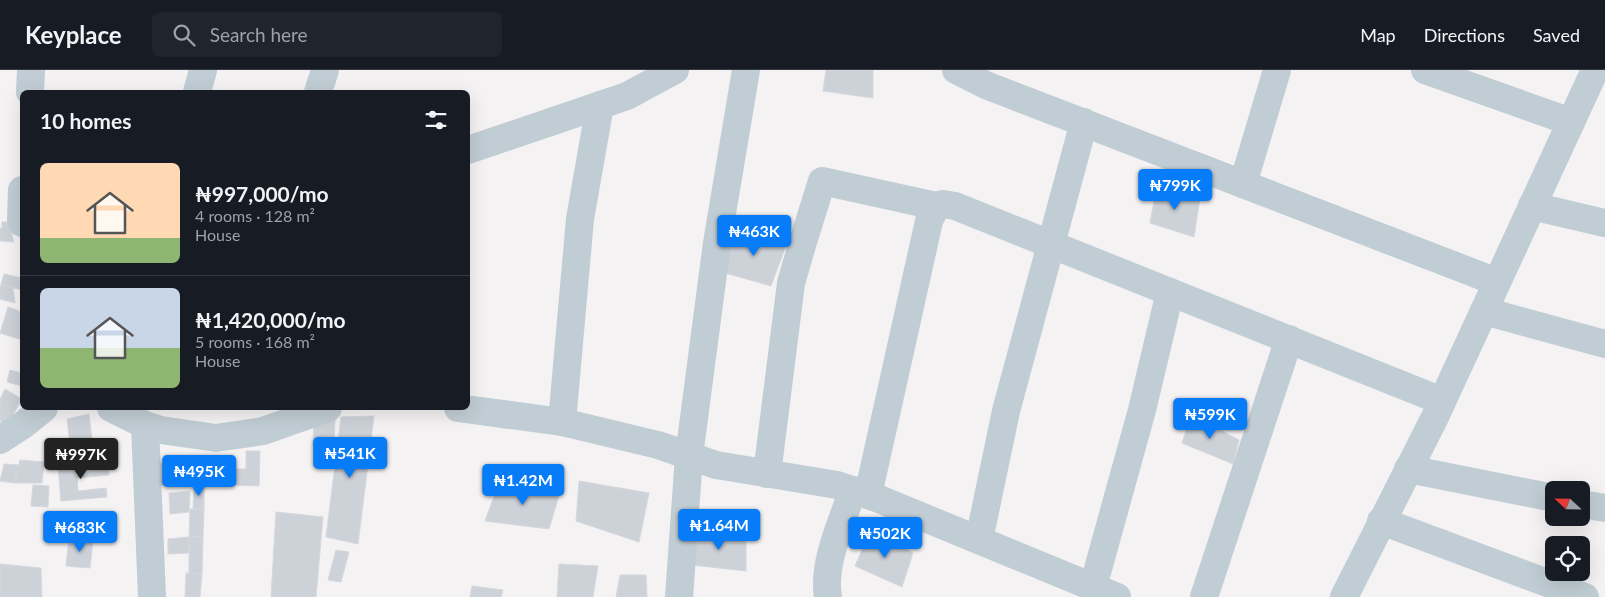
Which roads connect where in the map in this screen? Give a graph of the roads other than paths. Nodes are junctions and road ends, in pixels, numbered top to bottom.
1 (31, 70) edge
2 (203, 70) edge
3 (325, 70) edge
4 (675, 70) edge
5 (746, 70) edge
6 (956, 70) edge
7 (1277, 70) edge
8 (1425, 70) edge
9 (1597, 78) edge
10 (30, 90) edge
11 (198, 90) edge
12 (319, 90) edge
13 (600, 105) junction
14 (1084, 122) junction
15 (1571, 122) junction
16 (470, 149) edge
17 (1243, 184) junction
18 (936, 206) junction
19 (1532, 206) junction
20 (1605, 223) edge
21 (1050, 244) junction
22 (1497, 282) junction
23 (1170, 292) junction
24 (1484, 311) junction
25 (1289, 340) junction
26 (1605, 344) edge
27 (1442, 401) junction
28 (42, 410) edge
29 (115, 410) edge
30 (322, 410) edge
31 (470, 410) edge
32 (562, 422) junction
33 (145, 425) junction
34 (0, 440) edge
35 (690, 456) junction
36 (1408, 469) junction
37 (767, 474) junction
38 (860, 493) junction
39 (1545, 496) edge
40 (1590, 506) edge
41 (1605, 508) edge
42 (1381, 521) junction
43 (979, 540) junction
44 (1105, 592) edge
45 (152, 597) edge
46 (679, 597) edge
47 (828, 597) edge
48 (1204, 597) edge
49 (1344, 597) edge
50 (1585, 597) edge

1 - 10 street
2 - 11 street
3 - 12 street
4 - 13 street
5 - 35 street
6 - 14 street
7 - 17 street
8 - 15 street
9 - 15 street
13 - 16 street
13 - 32 street
14 - 17 street
14 - 21 street
15 - 19 street
17 - 22 street
18 - 21 street
18 - 37 street
18 - 38 street
19 - 20 street
19 - 22 street
21 - 23 street
21 - 43 street
22 - 24 street
23 - 25 street
23 - 44 street
24 - 26 street
24 - 27 street
25 - 27 street
25 - 48 street
27 - 36 street
28 - 34 street
29 - 33 street
30 - 33 street
31 - 32 street
32 - 35 street
33 - 45 street
35 - 37 street
35 - 46 street
36 - 39 street
36 - 42 street
37 - 38 street
38 - 43 street
38 - 47 street
40 - 41 street
42 - 49 street
42 - 50 street
43 - 44 street

